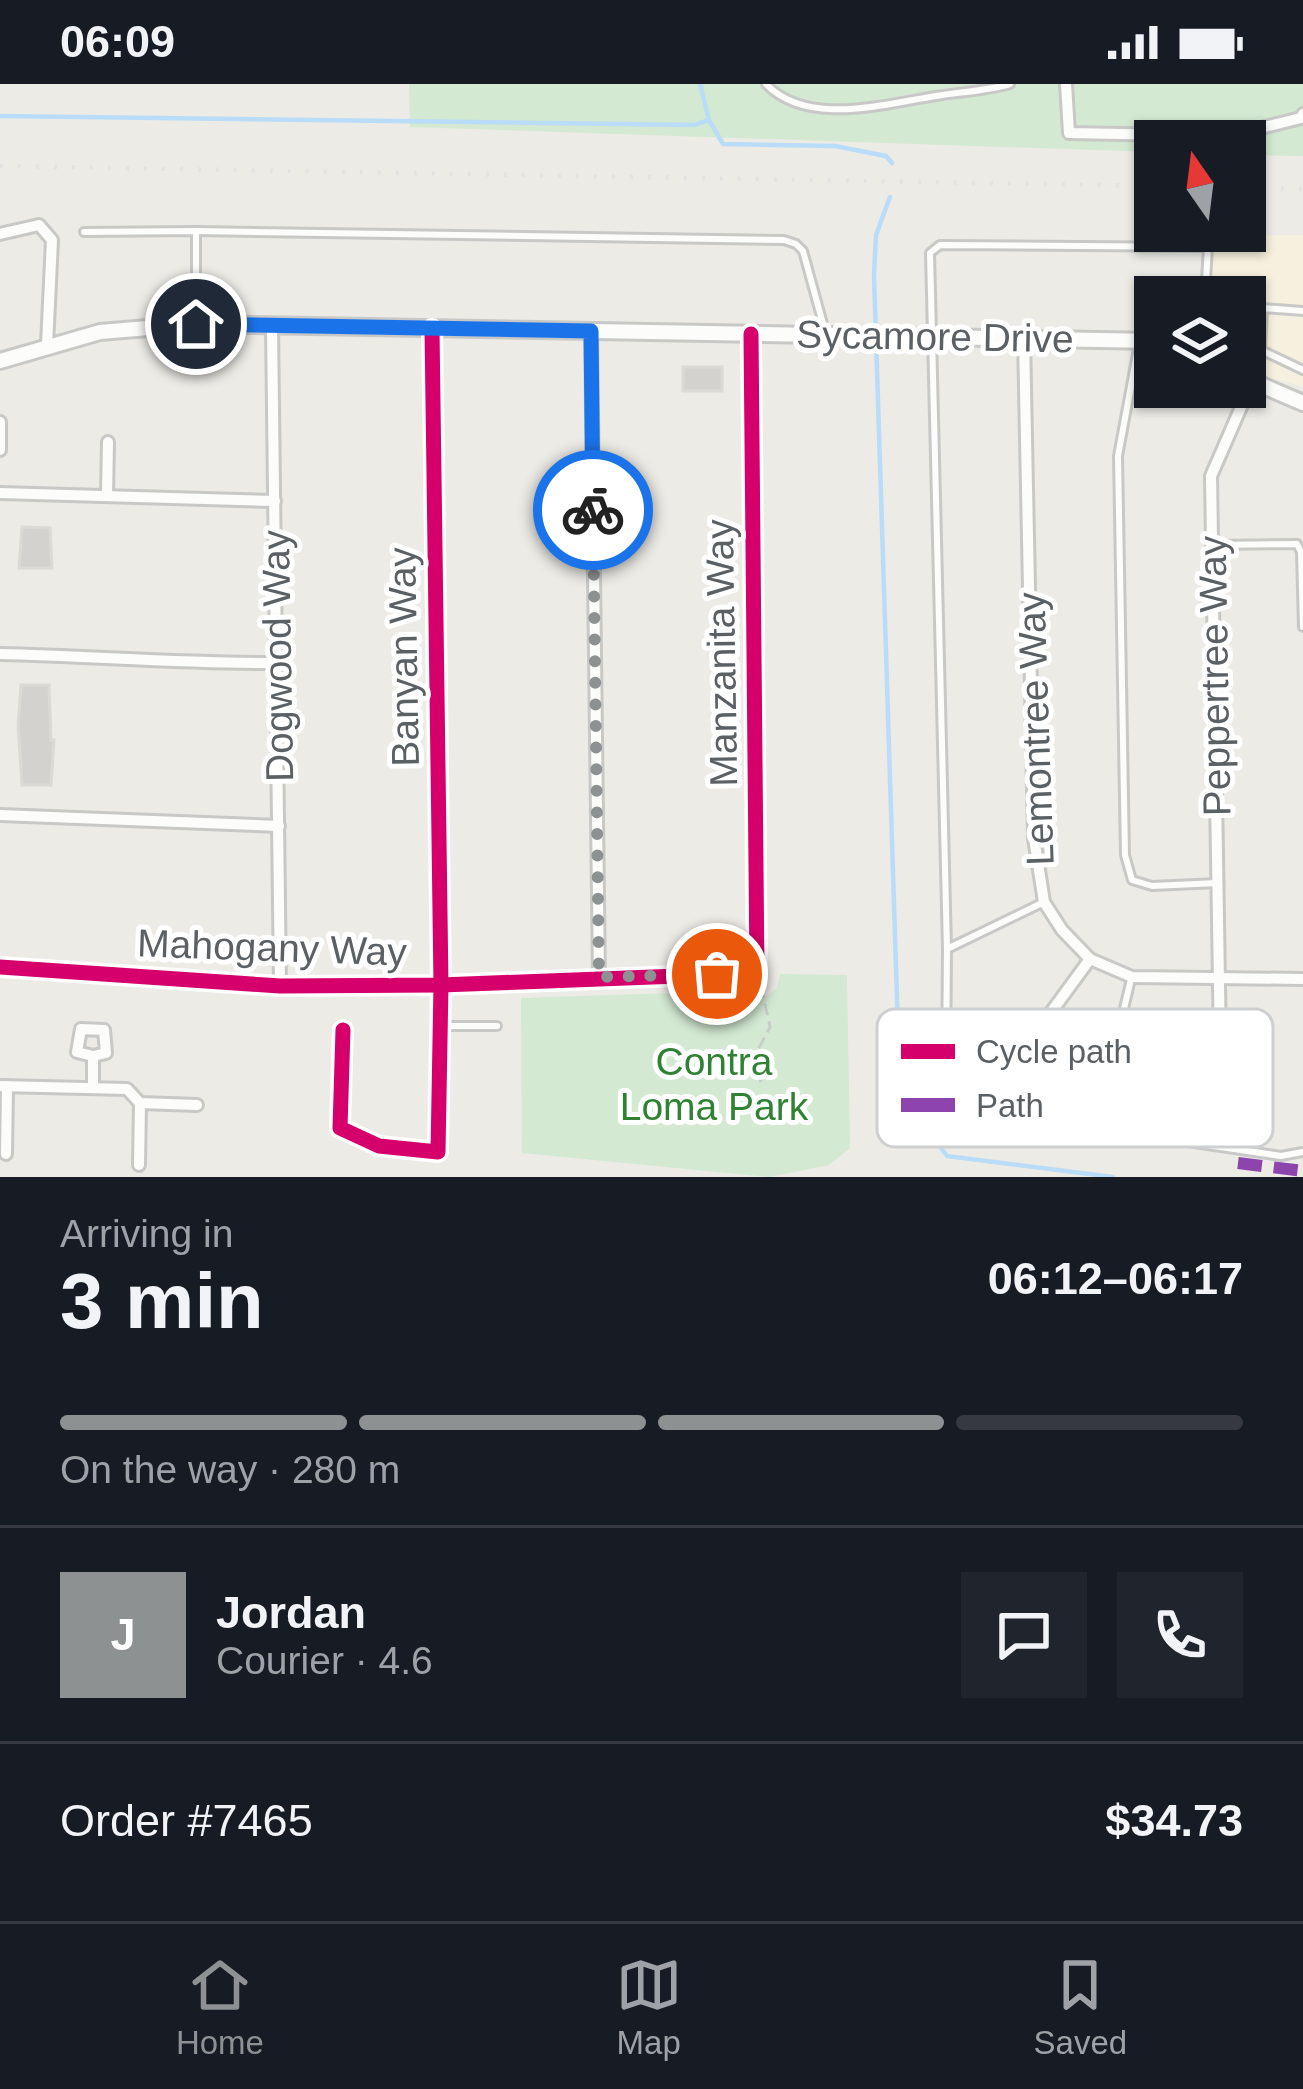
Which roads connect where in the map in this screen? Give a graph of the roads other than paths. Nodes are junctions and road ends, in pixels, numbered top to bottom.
1 (766, 84) edge
2 (1010, 84) edge
3 (1066, 84) edge
4 (1303, 113) edge
5 (196, 231) junction
6 (84, 232) dead end
7 (0, 234) edge
8 (1206, 276) edge
9 (1303, 311) edge
10 (196, 324) junction
11 (272, 326) junction
12 (432, 329) junction
13 (591, 331) junction
14 (751, 334) junction
15 (826, 335) junction
16 (934, 336) junction
17 (1024, 338) junction
18 (1134, 340) edge
19 (47, 346) junction
20 (0, 362) edge
21 (1303, 370) edge
22 (1266, 387) edge
23 (1134, 392) edge
24 (1303, 403) edge
25 (1238, 408) edge
26 (0, 422) edge
27 (108, 442) dead end
28 (0, 450) edge
29 (0, 493) edge
30 (107, 495) junction
31 (275, 501) junction
32 (1211, 545) junction
33 (1303, 627) edge
34 (0, 654) edge
35 (277, 663) junction
36 (0, 815) edge
37 (279, 826) junction
38 (1218, 884) junction
39 (1044, 902) junction
40 (947, 949) junction
41 (1090, 959) junction
42 (0, 968) edge
43 (757, 973) joint
44 (599, 977) junction
45 (1132, 977) junction
46 (1218, 978) junction
47 (1303, 979) edge
48 (441, 985) junction
49 (280, 986) junction
50 (946, 1009) edge
51 (1053, 1009) edge
52 (1124, 1009) edge
53 (1219, 1009) edge
54 (440, 1026) junction
55 (497, 1026) dead end
56 (343, 1030) dead end
57 (94, 1056) dead end
58 (4, 1086) edge
59 (93, 1088) junction
60 (140, 1103) junction
61 (197, 1105) dead end
62 (1224, 1147) edge
63 (1303, 1152) edge
64 (6, 1154) dead end
65 (139, 1165) dead end

1 - 2 lane
3 - 4 street
5 - 6 lane
5 - 10 lane
5 - 15 lane
7 - 19 street
8 - 16 lane
9 - 21 lane
10 - 11 street, Sycamore Drive
10 - 19 street, Sycamore Drive
11 - 12 street, Sycamore Drive
11 - 31 street, Dogwood Way
12 - 13 street, Sycamore Drive
12 - 48 street, Banyan Way
13 - 14 street, Sycamore Drive
13 - 44 street
14 - 15 street, Sycamore Drive
14 - 43 street, Manzanita Way
15 - 16 street, Sycamore Drive
16 - 17 street, Sycamore Drive
16 - 40 lane
17 - 18 street, Sycamore Drive
17 - 39 street, Lemontree Way
19 - 20 street, Sycamore Drive
22 - 24 street
23 - 38 lane
25 - 32 street, Peppertree Way
26 - 28 street
27 - 30 street
29 - 30 street
30 - 31 street
31 - 35 street, Dogwood Way
32 - 33 lane
32 - 38 street, Peppertree Way
34 - 35 street
35 - 37 street, Dogwood Way
36 - 37 street
37 - 49 street, Dogwood Way
38 - 46 street, Peppertree Way
39 - 40 lane
39 - 41 street, Lemontree Way
40 - 50 lane
41 - 45 street, Lemontree Way
41 - 51 street
42 - 49 street, Mahogany Way
43 - 44 street, Mahogany Way
44 - 48 street, Mahogany Way
45 - 46 street, Lemontree Way
45 - 52 lane
46 - 47 street, Lemontree Way
46 - 53 street, Peppertree Way
48 - 49 street, Mahogany Way
48 - 54 street, Banyan Way
54 - 55 lane
54 - 56 street, Banyan Way
57 - 59 street
58 - 59 street
58 - 64 street
59 - 60 street
60 - 61 street
60 - 65 street
62 - 63 lane

